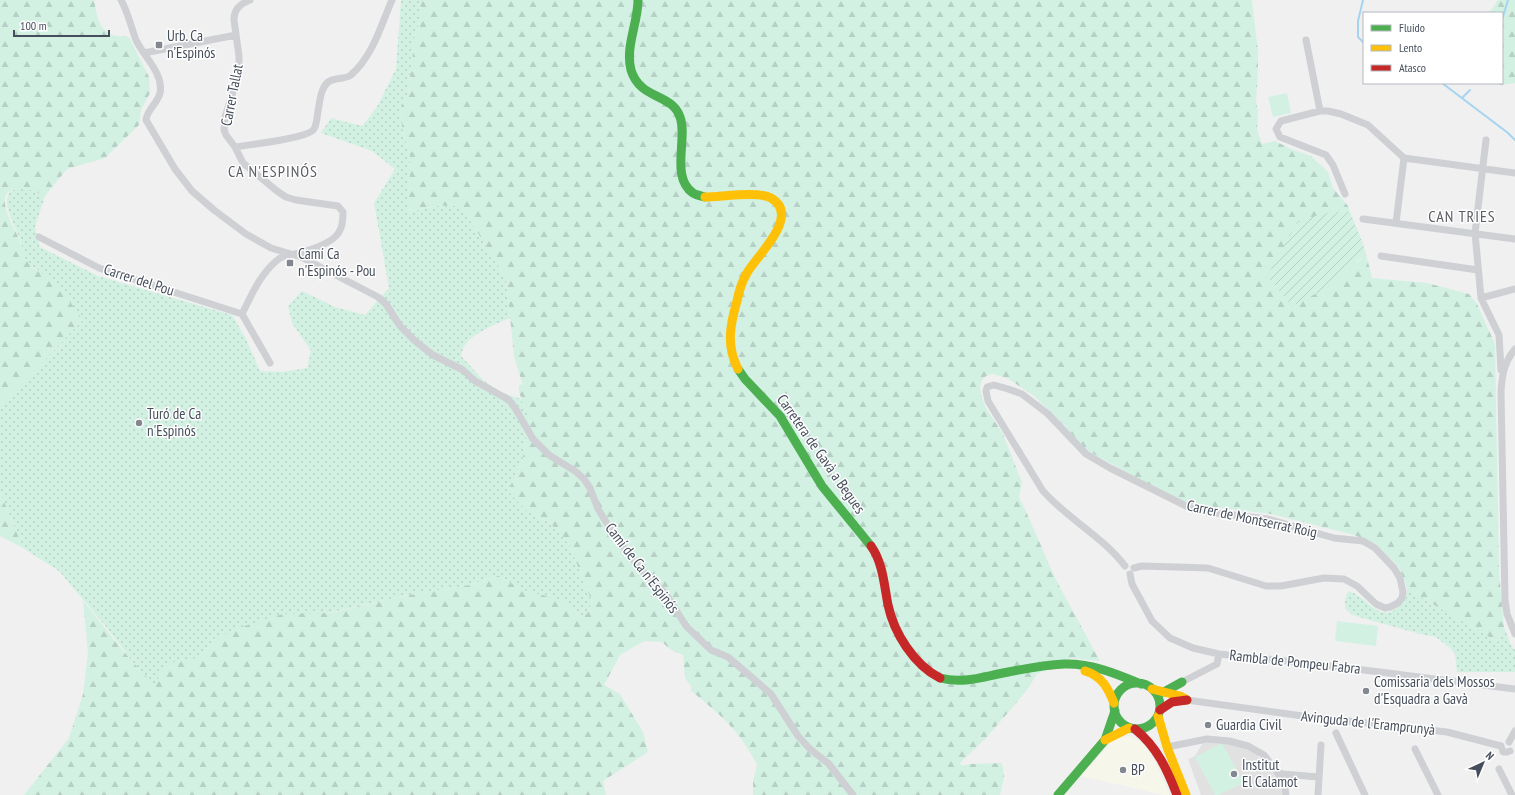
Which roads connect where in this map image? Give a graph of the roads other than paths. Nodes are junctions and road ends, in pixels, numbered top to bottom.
1 (121, 0) edge
2 (250, 0) edge
3 (392, 0) edge
4 (633, 0) edge
5 (638, 0) edge
6 (236, 35) junction
7 (1306, 40) dead end
8 (144, 53) junction
9 (1320, 111) junction
10 (1486, 140) dead end
11 (235, 147) junction
12 (1404, 158) junction
13 (1483, 168) junction
14 (1515, 173) edge
15 (1345, 194) dead end
16 (1363, 219) dead end
17 (1396, 223) junction
18 (1475, 234) junction
19 (39, 237) dead end
20 (1515, 238) edge
21 (294, 254) junction
22 (1381, 256) dead end
23 (1478, 270) junction
24 (1515, 289) edge
25 (1481, 298) junction
26 (242, 314) junction
27 (1515, 349) edge
28 (270, 364) dead end
29 (1502, 374) junction
30 (1132, 571) junction
31 (1515, 634) edge
32 (1219, 654) junction
33 (1182, 682) junction
34 (1141, 684) junction
35 (1152, 689) junction
36 (1515, 689) edge
37 (1164, 692) junction
38 (1184, 698) junction
39 (1114, 707) junction
40 (1159, 713) junction
41 (1132, 729) junction
42 (1515, 731) edge
43 (1336, 733) dead end
44 (1105, 740) junction
45 (1509, 742) junction
46 (1321, 745) dead end
47 (1501, 746) junction
48 (1167, 747) junction
49 (1415, 749) dead end
50 (1512, 753) edge
51 (1499, 769) dead end
52 (1277, 772) junction
53 (1318, 777) junction
54 (853, 795) edge
55 (1058, 795) edge
56 (1178, 795) edge
57 (1186, 795) edge
58 (1286, 795) edge
59 (1318, 795) edge
60 (1365, 795) edge
61 (1438, 795) edge
62 (1512, 795) edge

1 - 8 street
2 - 6 street, Carrer Tallat
3 - 11 street
4 - 39 main road, Carretera de Gavà a Begues
5 - 34 main road, Carretera de Gavà a Begues
6 - 8 street
6 - 11 street, Carrer Tallat
7 - 9 street
8 - 21 street, Camí de Ca n'Espinós
9 - 12 street
9 - 15 street
10 - 13 street
11 - 21 street, Carrer Tallat
12 - 13 street
12 - 17 street
13 - 14 street
13 - 18 street
16 - 17 street
17 - 18 street
18 - 20 street
18 - 23 street
19 - 26 street, Carrer del Pou
21 - 26 street
21 - 54 street, Camí de Ca n'Espinós
22 - 23 street
23 - 25 street
24 - 25 street
25 - 29 street
26 - 28 street
27 - 29 street
29 - 31 street
30 - 30 street, Carrer de Montserrat Roig
30 - 32 street, Rambla de Pompeu Fabra
32 - 33 street
32 - 36 street, Rambla de Pompeu Fabra
33 - 37 main road
33 - 38 main road
34 - 35 main road
34 - 39 main road
35 - 37 main road
35 - 40 main road
37 - 38 main road
38 - 40 main road
38 - 47 street, Avinguda de l'Eramprunyà
39 - 41 main road
39 - 44 main road
40 - 41 main road
40 - 48 main road
41 - 44 main road
41 - 56 main road
42 - 45 street
43 - 60 street
44 - 55 main road
45 - 47 street
45 - 50 street
46 - 53 street
47 - 50 street, Avinguda de l'Eramprunyà
48 - 52 street
48 - 57 main road
49 - 61 street
51 - 62 street
52 - 53 street
52 - 58 street
53 - 59 street

